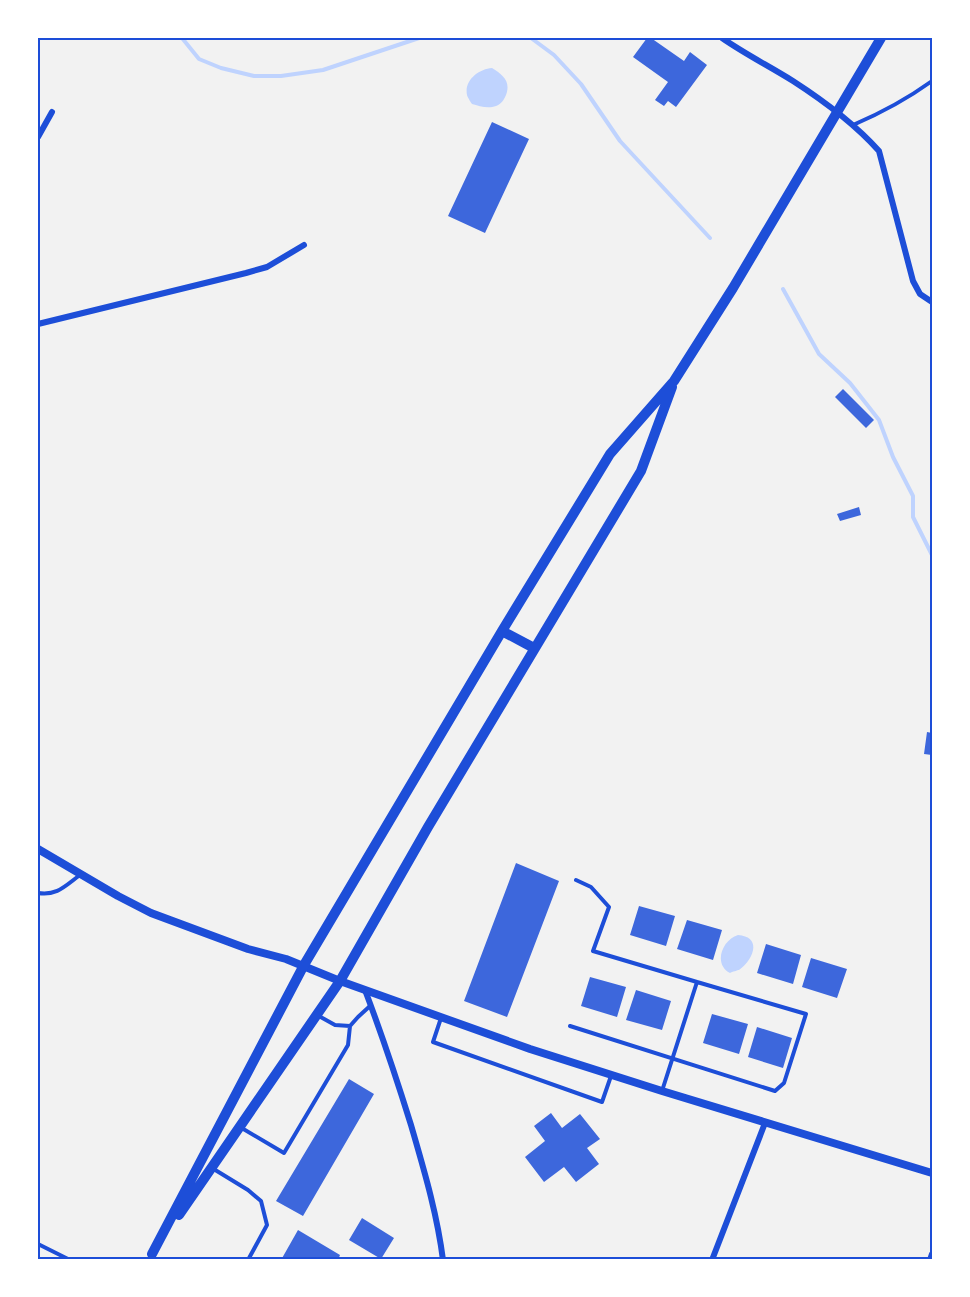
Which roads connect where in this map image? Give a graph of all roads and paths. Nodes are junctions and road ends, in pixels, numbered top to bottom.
1 (722, 38) edge
2 (880, 38) edge
3 (933, 81) edge
4 (52, 112) dead end
5 (837, 112) junction
6 (853, 126) junction
7 (38, 137) edge
8 (304, 245) dead end
9 (933, 302) edge
10 (38, 324) edge
11 (674, 381) junction
12 (502, 631) junction
13 (534, 648) junction
14 (38, 849) edge
15 (81, 874) junction
16 (576, 880) dead end
17 (38, 893) edge
18 (304, 965) junction
19 (340, 981) junction
20 (697, 982) junction
21 (365, 990) junction
22 (371, 1005) junction
23 (316, 1015) junction
24 (441, 1017) junction
25 (350, 1026) junction
26 (570, 1026) dead end
27 (672, 1058) junction
28 (612, 1076) junction
29 (662, 1091) junction
30 (765, 1123) junction
31 (239, 1127) junction
32 (212, 1167) junction
33 (933, 1173) edge
34 (38, 1244) edge
35 (933, 1254) edge
36 (154, 1258) edge
37 (69, 1260) edge
38 (248, 1260) edge
39 (443, 1260) edge
40 (712, 1260) edge
41 (930, 1260) edge

1 - 5 street
2 - 5 main road
3 - 6 lane
4 - 7 street
5 - 6 street
5 - 11 main road
6 - 9 street
8 - 10 street
11 - 12 main road
11 - 13 main road
12 - 13 main road
12 - 18 main road
13 - 19 main road
14 - 15 street
15 - 17 lane
15 - 18 street
16 - 20 lane
18 - 19 street
18 - 36 main road
19 - 21 street
19 - 23 main road
20 - 27 lane
20 - 27 lane
21 - 22 street
21 - 24 street
22 - 25 lane
22 - 39 street
23 - 25 lane
23 - 31 main road
24 - 28 street
24 - 28 lane
25 - 31 lane
26 - 27 lane
27 - 29 lane
28 - 29 street
29 - 30 street
30 - 33 street
30 - 40 street
31 - 32 main road
32 - 36 main road
32 - 38 lane
34 - 37 lane
35 - 41 street

